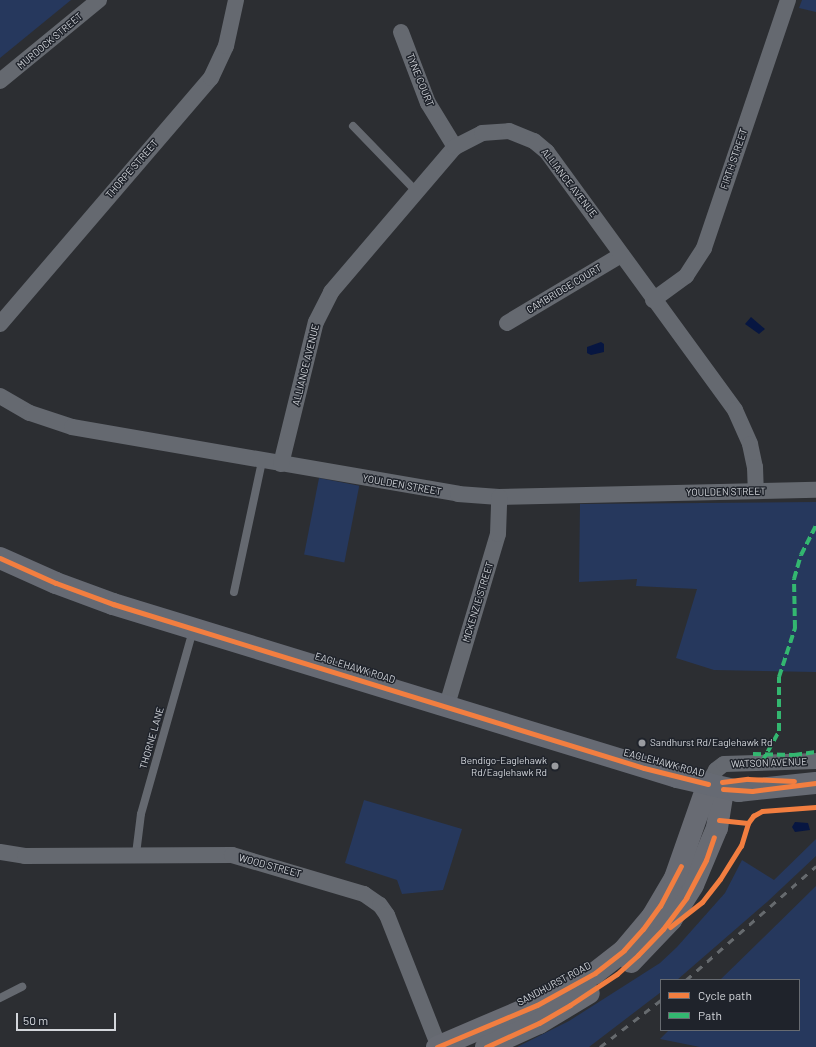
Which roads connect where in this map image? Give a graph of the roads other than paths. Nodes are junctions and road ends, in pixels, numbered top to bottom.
1 (99, 0) edge
2 (236, 0) edge
3 (788, 0) edge
4 (401, 32) dead end
5 (0, 81) edge
6 (353, 126) dead end
7 (456, 147) junction
8 (416, 191) junction
9 (621, 255) junction
10 (653, 300) junction
11 (506, 323) dead end
12 (0, 324) edge
13 (0, 396) edge
14 (262, 461) junction
15 (282, 464) junction
16 (816, 490) edge
17 (756, 491) junction
18 (499, 497) junction
19 (0, 558) edge
20 (234, 592) dead end
21 (194, 630) junction
22 (447, 705) junction
23 (816, 761) edge
24 (813, 783) edge
25 (718, 785) junction
26 (0, 852) edge
27 (136, 854) junction
28 (22, 988) dead end
29 (0, 998) edge
30 (438, 1047) edge
31 (486, 1047) edge

1 - 5 street, MURDOCK STREET
2 - 12 street, THORPE STREET
3 - 10 street, FIRTH STREET
4 - 7 street, TYNE COURT
6 - 8 lane
7 - 8 street, ALLIANCE AVENUE
7 - 9 street, ALLIANCE AVENUE
8 - 15 street, ALLIANCE AVENUE
9 - 10 street, ALLIANCE AVENUE
9 - 11 street, CAMBRIDGE COURT
10 - 17 street, ALLIANCE AVENUE
13 - 14 street, YOULDEN STREET
14 - 15 street, YOULDEN STREET
14 - 20 lane
15 - 18 street, YOULDEN STREET
16 - 17 street, YOULDEN STREET
17 - 18 street, YOULDEN STREET
18 - 22 street, MCKENZIE STREET
19 - 21 main road, EAGLEHAWK ROAD
21 - 22 main road, EAGLEHAWK ROAD
21 - 27 lane, THORNE LANE
22 - 25 main road, EAGLEHAWK ROAD
23 - 25 street, WATSON AVENUE
24 - 25 main road, EAGLEHAWK ROAD
25 - 30 main road, SANDHURST ROAD
25 - 31 main road
26 - 27 street, WOOD STREET
27 - 30 street, WOOD STREET
28 - 29 lane

